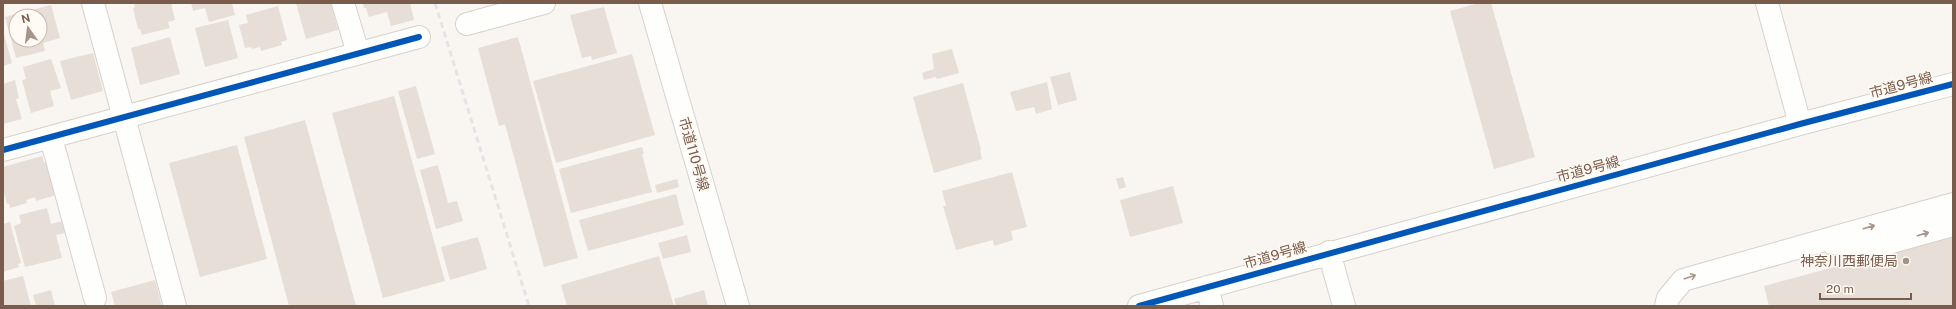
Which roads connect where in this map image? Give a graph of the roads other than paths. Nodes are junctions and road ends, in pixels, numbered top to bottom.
1 (94, 3) edge
2 (343, 3) edge
3 (544, 3) edge
4 (650, 3) edge
5 (1767, 3) edge
6 (467, 24) dead end
7 (419, 37) dead end
8 (358, 53) junction
9 (1953, 84) edge
10 (125, 118) junction
11 (1800, 124) junction
12 (51, 138) junction
13 (3, 150) edge
14 (1953, 204) edge
15 (1953, 225) edge
16 (1801, 246) junction
17 (1329, 252) junction
18 (1210, 296) edge
19 (95, 298) dead end
20 (175, 306) edge
21 (738, 306) edge
22 (1139, 306) edge
23 (1344, 306) edge
24 (1666, 306) edge

1 - 10 street
2 - 8 street
3 - 6 street
4 - 21 street, 市道110号線
5 - 11 street
7 - 8 street
8 - 10 street
9 - 11 street, 市道9号線
10 - 12 street
10 - 20 street
11 - 17 street, 市道9号線
12 - 13 street
12 - 19 street
16 -> 14 street
16 -> 15 street
24 -> 16 street
17 - 18 street, 市道9号線
17 - 23 street
18 - 22 street, 市道9号線

